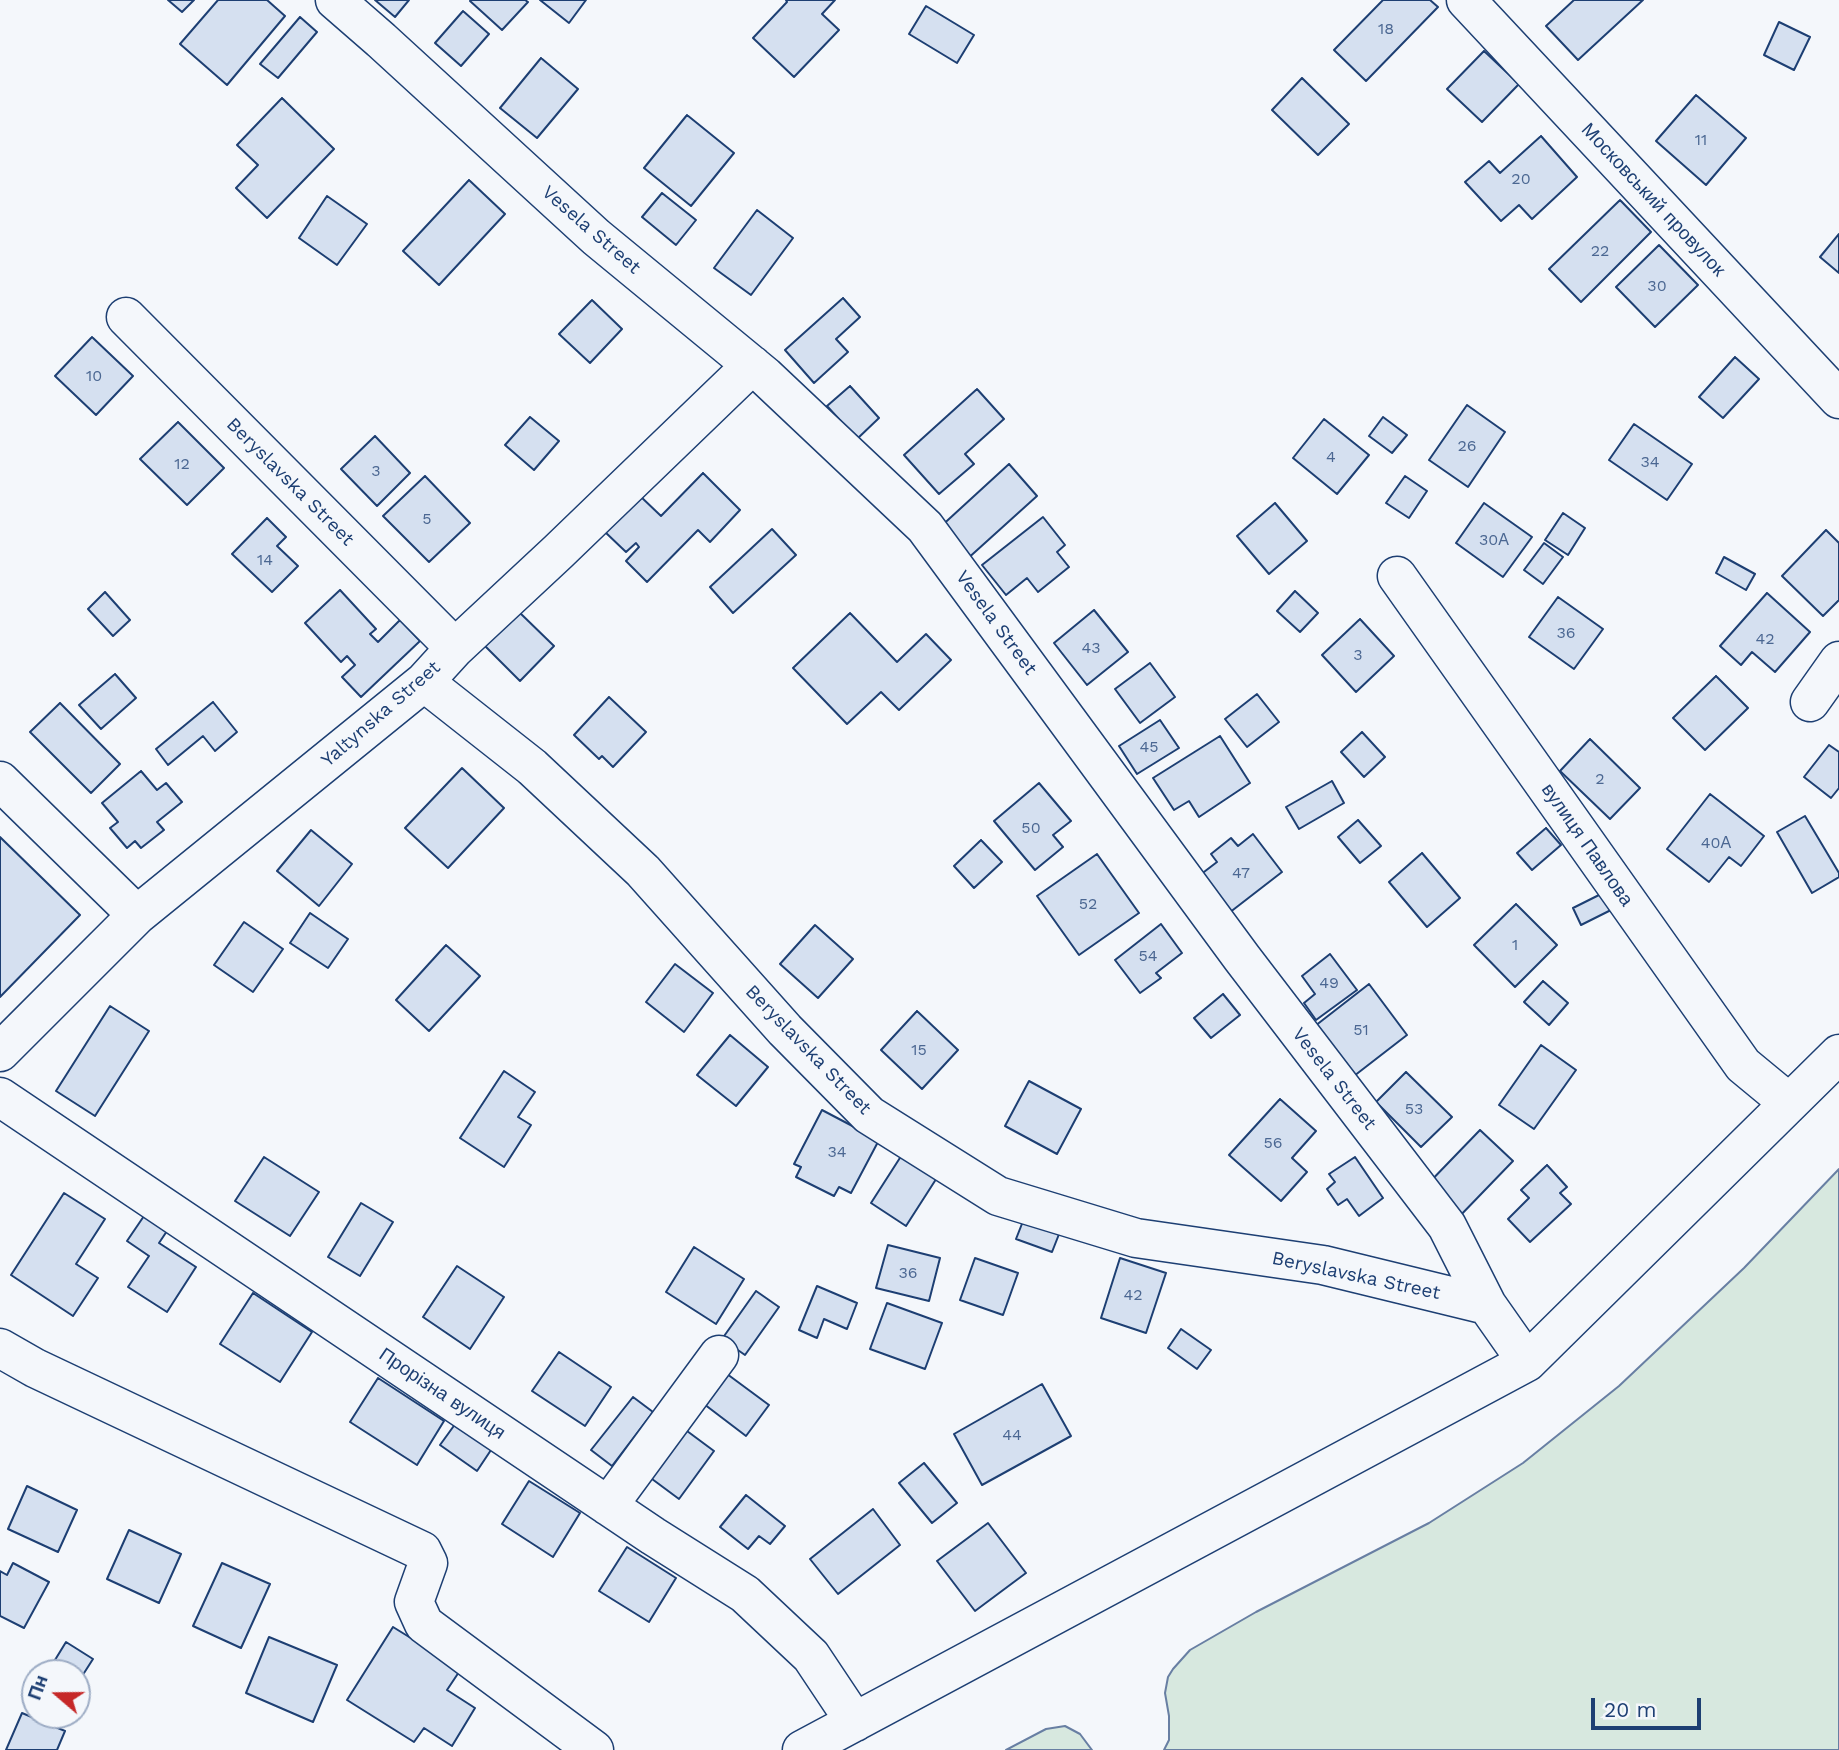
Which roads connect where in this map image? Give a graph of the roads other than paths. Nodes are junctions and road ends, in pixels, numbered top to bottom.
1 (335, 0) edge
2 (1466, 0) edge
3 (126, 317) dead end
4 (752, 365) junction
5 (1839, 399) edge
6 (1397, 576) dead end
7 (455, 648) junction
8 (1839, 662) edge
9 (425, 682) junction
10 (1810, 702) dead end
11 (0, 781) edge
12 (137, 915) junction
13 (0, 1052) edge
14 (1839, 1054) edge
15 (0, 1097) edge
16 (1789, 1103) junction
17 (1486, 1305) junction
18 (0, 1348) edge
19 (719, 1355) dead end
20 (1527, 1362) junction
21 (608, 1506) junction
22 (855, 1722) junction
23 (594, 1750) edge
24 (802, 1750) edge

1 - 4 street, Vesela Street
2 - 5 street, Московський провулок
3 - 7 street, Beryslavska Street
4 - 7 street, Yaltynska Street
4 - 17 street, Vesela Street
6 - 16 street, вулиця Павлова
7 - 9 street, Yaltynska Street
8 - 10 street
9 - 12 street, Yaltynska Street
9 - 17 street, Beryslavska Street
11 - 12 street
12 - 13 street, Yaltynska Street
14 - 16 street
15 - 21 street, Прорізна вулиця
16 - 20 street
17 - 20 street, Vesela Street
18 - 23 street
19 - 21 street
20 - 22 street
21 - 22 street, Прорізна вулиця
22 - 24 street

